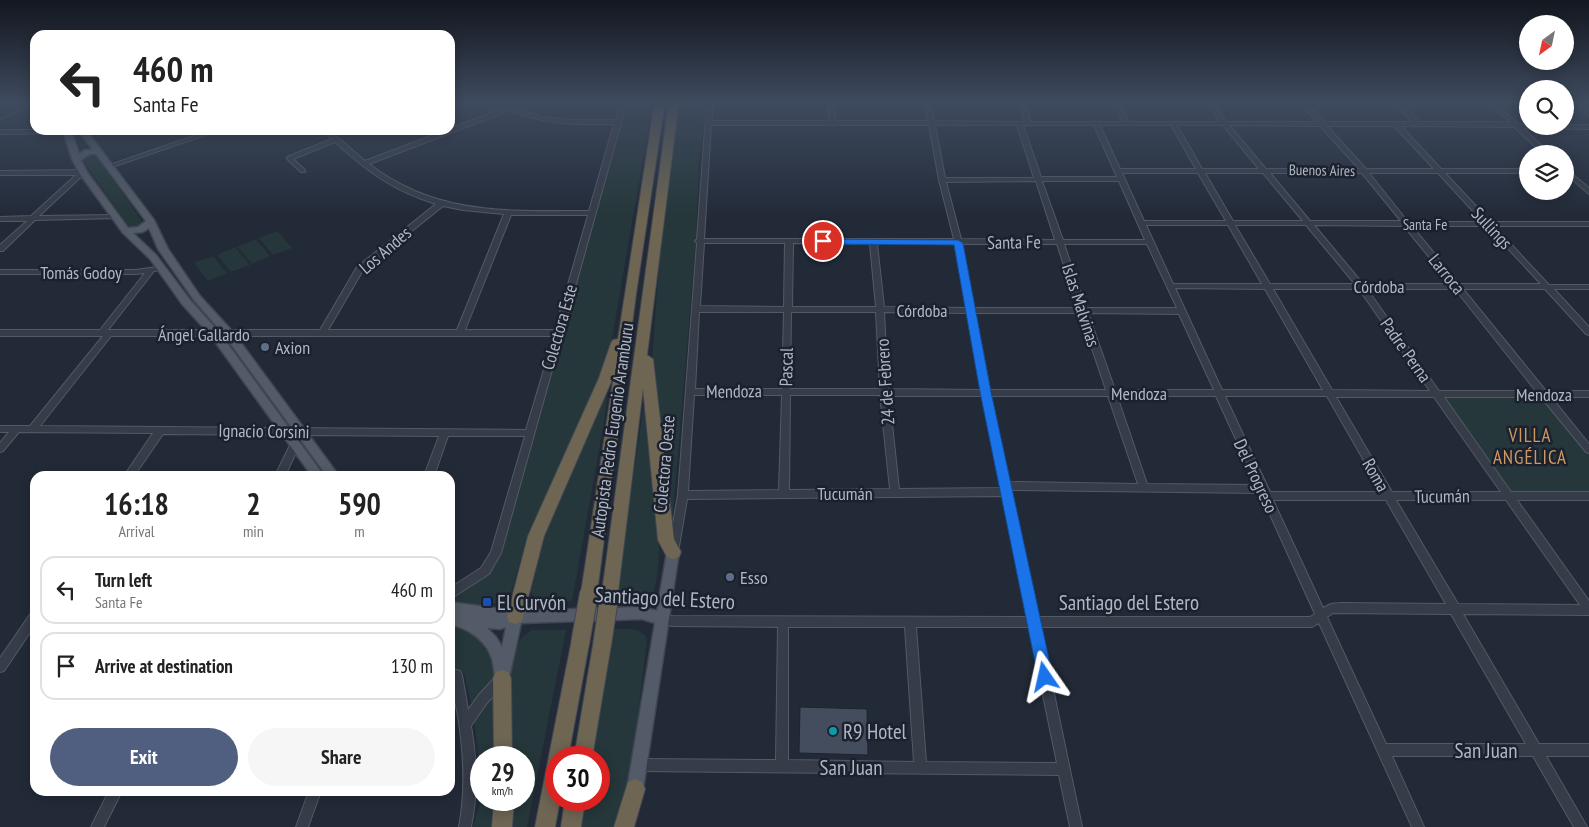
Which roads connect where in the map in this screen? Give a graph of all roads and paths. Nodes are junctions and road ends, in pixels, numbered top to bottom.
1 (70, 140) edge
2 (89, 140) edge
3 (188, 140) edge
4 (336, 140) joint
5 (428, 140) edge
6 (613, 140) edge
7 (654, 140) edge
8 (669, 140) edge
9 (707, 140) edge
10 (934, 140) edge
11 (1024, 140) edge
12 (1103, 140) edge
13 (1181, 140) edge
14 (1239, 140) edge
15 (1336, 140) edge
16 (1410, 140) edge
17 (99, 152) junction
18 (76, 159) junction
19 (364, 164) junction
20 (110, 166) junction
21 (1198, 170) junction
22 (1263, 170) junction
23 (1363, 170) junction
24 (303, 171) dead end
25 (1439, 171) junction
26 (1519, 171) edge
27 (81, 172) junction
28 (0, 173) edge
29 (1118, 175) junction
30 (1574, 178) edge
31 (1038, 179) junction
32 (942, 180) junction
33 (1589, 192) edge
34 (442, 203) junction
35 (508, 213) junction
36 (592, 213) junction
37 (116, 217) junction
38 (0, 219) edge
39 (32, 219) junction
40 (151, 222) junction
41 (1141, 223) junction
42 (1229, 223) junction
43 (1309, 224) junction
44 (1406, 224) junction
45 (1488, 224) junction
46 (1589, 224) edge
47 (126, 232) junction
48 (699, 241) junction
49 (789, 241) junction
50 (873, 241) junction
51 (1060, 242) junction
52 (1149, 242) junction
53 (958, 243) junction
54 (0, 249) edge
55 (156, 269) junction
56 (0, 272) edge
57 (1169, 286) junction
58 (1265, 286) junction
59 (1361, 286) junction
60 (1456, 286) junction
61 (1547, 286) junction
62 (1589, 286) edge
63 (650, 288) junction
64 (630, 294) junction
65 (695, 309) junction
66 (787, 309) junction
67 (880, 310) junction
68 (970, 310) junction
69 (1082, 310) junction
70 (1180, 311) junction
71 (0, 332) edge
72 (1589, 332) edge
73 (106, 333) junction
74 (322, 333) junction
75 (557, 333) junction
76 (214, 334) junction
77 (229, 334) junction
78 (460, 334) junction
79 (785, 391) junction
80 (884, 391) junction
81 (690, 392) junction
82 (986, 392) junction
83 (1110, 394) junction
84 (1218, 394) junction
85 (1328, 394) junction
86 (1437, 394) junction
87 (1544, 394) junction
88 (1589, 394) edge
89 (0, 429) edge
90 (16, 429) junction
91 (32, 430) junction
92 (285, 430) junction
93 (160, 431) junction
94 (301, 431) junction
95 (444, 433) junction
96 (529, 433) junction
97 (296, 446) junction
98 (0, 449) edge
99 (1589, 450) edge
100 (133, 471) edge
101 (283, 471) edge
102 (314, 471) edge
103 (329, 471) edge
104 (431, 471) edge
105 (1144, 488) junction
106 (1007, 489) junction
107 (1263, 492) junction
108 (784, 493) junction
109 (896, 494) junction
110 (683, 495) junction
111 (1389, 496) junction
112 (1507, 496) junction
113 (1589, 496) edge
114 (673, 552) junction
115 (455, 591) edge
116 (455, 609) edge
117 (1454, 610) junction
118 (1589, 610) edge
119 (515, 617) junction
120 (1321, 617) junction
121 (662, 619) junction
122 (455, 621) edge
123 (783, 621) junction
124 (910, 622) junction
125 (1034, 622) junction
126 (30, 623) edge
127 (0, 667) edge
128 (455, 675) edge
129 (502, 678) junction
130 (465, 725) junction
131 (503, 746) edge
132 (560, 746) edge
133 (585, 746) edge
134 (1383, 750) junction
135 (1537, 750) junction
136 (1589, 750) edge
137 (639, 765) junction
138 (782, 766) junction
139 (920, 767) junction
140 (1064, 769) junction
141 (635, 789) junction
142 (113, 796) edge
143 (313, 796) edge
144 (503, 811) edge
145 (547, 811) edge
146 (573, 811) edge
147 (97, 827) edge
148 (302, 827) edge
149 (465, 827) edge
150 (502, 827) edge
151 (544, 827) edge
152 (570, 827) edge
153 (624, 827) edge
154 (631, 827) edge
155 (1076, 827) edge
156 (1418, 827) edge
157 (1581, 827) edge

1 - 18 main road
2 - 17 main road
3 - 20 street
4 - 19 street
4 - 24 street
5 - 19 street
6 - 36 street, Colectora Este
7 - 64 highway, Autopista Pedro Eugenio Aramburu
8 - 63 highway, Autopista Pedro Eugenio Aramburu
9 - 48 street, Colectora Oeste
10 - 32 street
11 - 31 street, Islas Malvinas
12 - 29 street, Del Progreso
13 - 21 street, Roma
14 - 22 street, Padre Perna
15 - 23 street, Larroca
16 - 25 street, Sullings
17 - 18 main road
17 - 20 main road
18 - 27 main road
19 - 34 street
20 - 40 main road
21 - 22 street, Buenos Aires
21 - 29 street, Buenos Aires
21 - 42 street, Roma
22 - 23 street, Buenos Aires
22 - 43 street, Padre Perna
23 - 25 street, Buenos Aires
23 - 44 street, Larroca
25 - 26 street, Buenos Aires
25 - 45 street, Sullings
27 - 28 street
27 - 37 main road
27 - 39 street
29 - 31 street, Buenos Aires
29 - 41 street, Del Progreso
30 - 33 street
31 - 32 street, Buenos Aires
31 - 51 street, Islas Malvinas
32 - 53 street
34 - 35 street
34 - 74 street, Los Andes
35 - 36 street
35 - 78 street
36 - 75 street, Colectora Este
37 - 39 street
37 - 47 main road
38 - 39 street
39 - 54 street
40 - 47 main road
40 - 77 main road
41 - 42 street, Santa Fe
41 - 52 street, Del Progreso
42 - 43 street, Santa Fe
42 - 58 street, Roma
43 - 44 street, Santa Fe
43 - 59 street, Padre Perna
44 - 45 street, Santa Fe
44 - 60 street, Larroca
45 - 46 street, Santa Fe
45 - 61 street, Sullings
47 - 55 main road
48 - 49 street, Santa Fe
48 - 65 street, Colectora Oeste
49 - 50 street, Santa Fe
49 - 66 street, Pascal
50 - 53 street, Santa Fe
50 - 67 street, 24 de Febrero
51 - 52 street, Santa Fe
51 - 53 street, Santa Fe
51 - 69 street, Islas Malvinas
52 - 57 street, Del Progreso
53 - 68 street
55 - 56 street, Tomás Godoy
55 - 73 street
55 - 76 main road
57 - 58 street, Córdoba
57 - 70 street, Del Progreso
58 - 59 street, Córdoba
58 - 85 street, Roma
59 - 60 street, Córdoba
59 - 86 street, Padre Perna
60 - 61 street, Córdoba
60 - 87 street, Larroca
61 - 62 street, Córdoba
61 - 72 street, Sullings
63 - 114 highway
63 - 133 highway, Autopista Pedro Eugenio Aramburu, bridge
64 - 119 highway
64 - 132 highway, Autopista Pedro Eugenio Aramburu, bridge
65 - 66 street, Córdoba
65 - 81 street, Colectora Oeste
66 - 67 street, Córdoba
66 - 79 street, Pascal
67 - 68 street, Córdoba
67 - 80 street, 24 de Febrero
68 - 69 street, Córdoba
68 - 82 street
69 - 70 street, Córdoba
69 - 83 street, Islas Malvinas
70 - 84 street, Del Progreso
71 - 73 street, Ángel Gallardo
73 - 76 street, Ángel Gallardo
73 - 91 street
74 - 77 street, Ángel Gallardo
74 - 78 street, Ángel Gallardo
75 - 78 street, Ángel Gallardo
75 - 96 street, Colectora Este
76 - 77 street, Ángel Gallardo
76 - 92 main road
77 - 94 main road
79 - 80 street, Mendoza
79 - 81 street, Mendoza
79 - 108 street, Pascal
80 - 82 street, Mendoza
80 - 109 street, 24 de Febrero
81 - 110 street, Colectora Oeste
82 - 83 street, Mendoza
82 - 106 street
83 - 84 street, Mendoza
83 - 105 street, Islas Malvinas
84 - 85 street, Mendoza
84 - 107 street, Del Progreso
85 - 86 street, Mendoza
85 - 111 street, Roma
86 - 87 street, Mendoza
86 - 112 street, Padre Perna
87 - 88 street, Mendoza
87 - 99 street, Larroca
89 - 90 street, Ignacio Corsini
90 - 91 street, Ignacio Corsini
90 - 98 street
91 - 93 street, Ignacio Corsini
92 - 93 street, Ignacio Corsini
92 - 94 street, Ignacio Corsini
92 - 97 main road
93 - 100 street
94 - 95 street, Ignacio Corsini
94 - 97 street
94 - 103 main road
95 - 96 street, Ignacio Corsini
95 - 104 street
96 - 115 street, Colectora Este
97 - 101 street
97 - 102 main road
105 - 106 street, Tucumán
105 - 107 street, Tucumán
106 - 109 street, Tucumán
106 - 125 street
107 - 111 street, Tucumán
107 - 120 street, Del Progreso
108 - 109 street, Tucumán
108 - 110 street, Tucumán
110 - 114 street, Colectora Oeste
111 - 112 street, Tucumán
111 - 117 street, Roma
112 - 113 street, Tucumán
112 - 118 street, Padre Perna
114 - 121 main road, Colectora Oeste
116 - 119 main road
117 - 118 street, Santiago del Estero
117 - 120 street, Santiago del Estero
117 - 135 street, Roma
119 - 121 main road, Santiago del Estero
119 - 122 main road
119 - 129 main road
120 - 125 street, Santiago del Estero
120 - 134 street, Del Progreso
121 - 123 street, Santiago del Estero
121 - 137 main road, Colectora Oeste
122 - 129 main road
123 - 124 street, Santiago del Estero
123 - 138 street
124 - 125 street, Santiago del Estero
124 - 139 street
125 - 140 street
126 - 127 street
128 - 130 street
129 - 130 street
129 - 131 highway
130 - 149 street
134 - 135 street, San Juan
134 - 156 street, Del Progreso
135 - 136 street, San Juan
135 - 157 street, Roma
137 - 138 street, San Juan
137 - 141 main road, Colectora Oeste
138 - 139 street, San Juan
139 - 140 street, San Juan
140 - 155 street
141 - 153 highway
141 - 154 street, Colectora Oeste
142 - 147 street
143 - 148 street
144 - 150 highway
145 - 151 highway
146 - 152 highway

